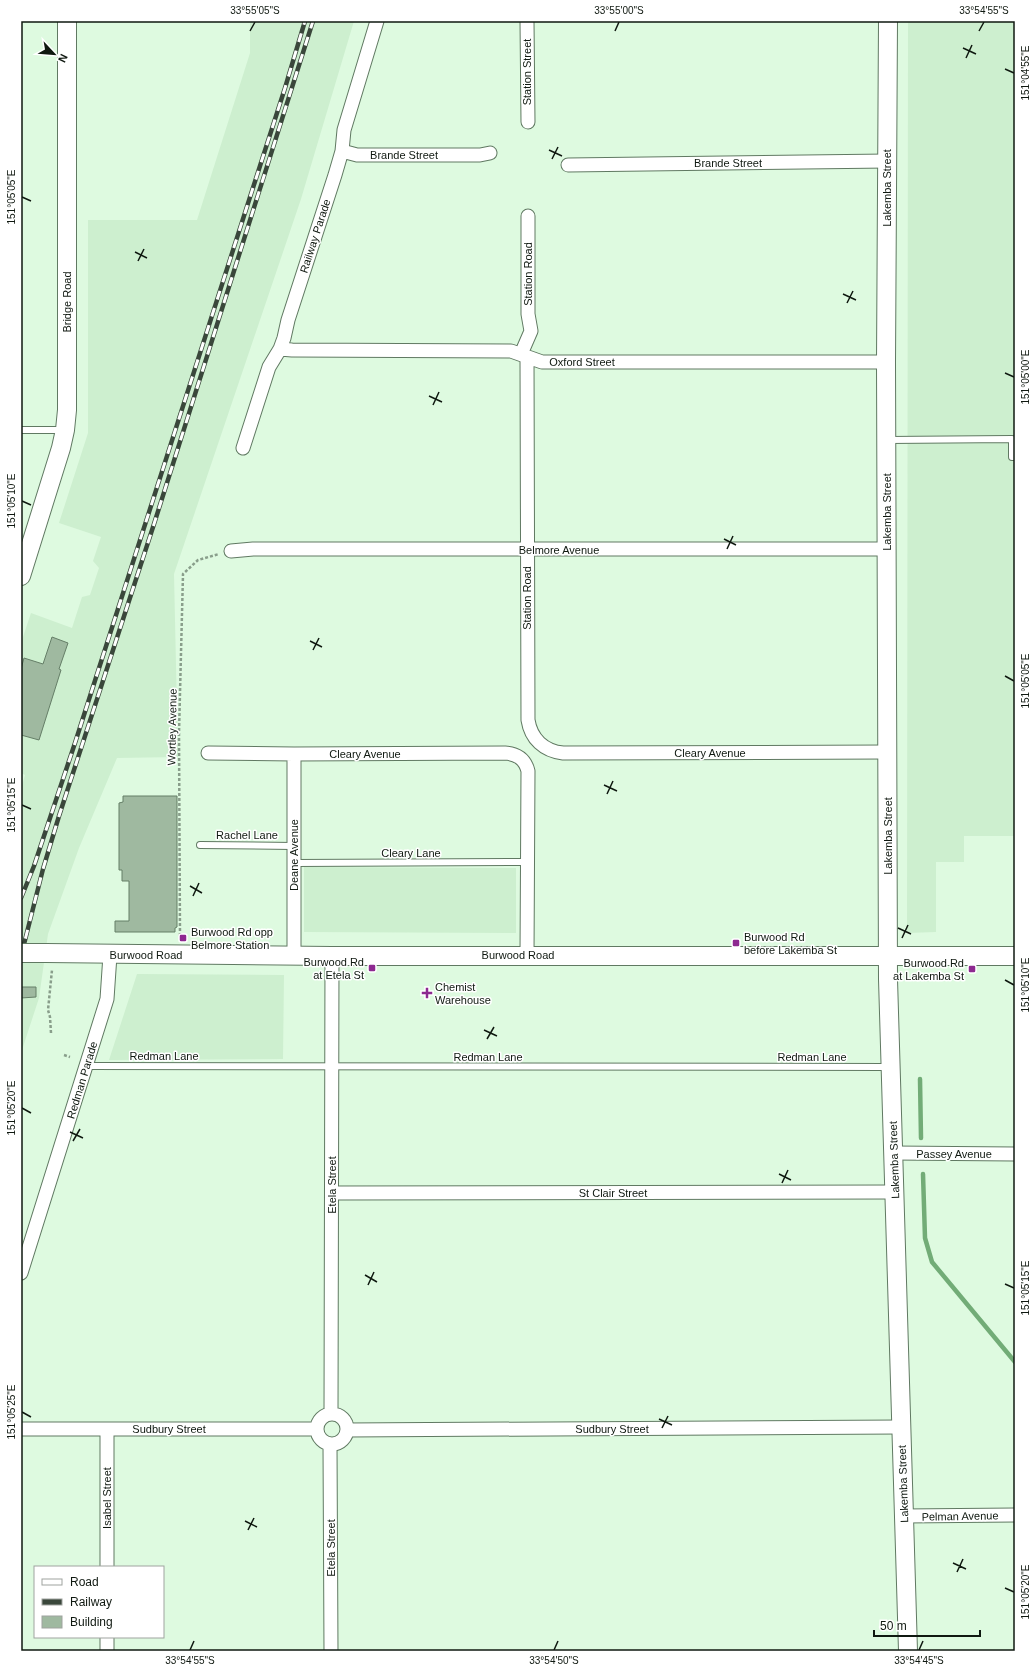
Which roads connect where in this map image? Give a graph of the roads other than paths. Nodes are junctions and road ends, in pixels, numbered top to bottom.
1 (67, 21) edge
2 (377, 21) edge
3 (527, 21) edge
4 (888, 21) edge
5 (528, 122) dead end
6 (342, 151) junction
7 (490, 153) dead end
8 (888, 161) junction
9 (568, 165) dead end
10 (528, 216) dead end
11 (280, 348) junction
12 (524, 356) junction
13 (886, 362) junction
14 (21, 430) edge
15 (65, 430) junction
16 (887, 440) junction
17 (243, 448) dead end
18 (1015, 457) edge
19 (887, 549) junction
20 (527, 550) junction
21 (231, 551) road end
22 (21, 576) edge
23 (537, 742) joint
24 (887, 752) junction
25 (208, 753) dead end
26 (294, 754) junction
27 (200, 845) dead end
28 (294, 846) junction
29 (528, 862) junction
30 (294, 863) junction
31 (21, 953) edge
32 (110, 954) junction
33 (294, 955) junction
34 (527, 955) junction
35 (332, 956) junction
36 (888, 956) junction
37 (1015, 956) edge
38 (86, 1066) junction
39 (332, 1067) junction
40 (891, 1067) junction
41 (893, 1153) junction
42 (1015, 1154) edge
43 (895, 1192) junction
44 (332, 1193) junction
45 (21, 1272) edge
46 (331, 1414) junction
47 (901, 1427) junction
48 (21, 1429) edge
49 (316, 1429) junction
50 (107, 1430) junction
51 (347, 1430) junction
52 (330, 1444) junction
53 (1015, 1515) edge
54 (904, 1516) junction
55 (107, 1566) edge
56 (107, 1638) edge
57 (107, 1651) edge
58 (331, 1651) edge
59 (908, 1651) edge

1 - 15 main road, Bridge Road
2 - 6 street, Railway Parade
3 - 5 street, Station Street
4 - 8 main road, Lakemba Street
6 - 7 street, Brande Street
6 - 11 street, Railway Parade
8 - 9 street, Brande Street
8 - 13 main road, Lakemba Street
10 - 12 street, Station Road
11 - 12 street, Oxford Street
11 - 17 street, Railway Parade
12 - 13 street, Oxford Street
12 - 20 street, Station Road
13 - 16 main road, Lakemba Street
14 - 15 lane
15 - 22 main road, Bridge Road
16 - 18 lane
16 - 19 main road, Lakemba Street
19 - 20 street, Belmore Avenue
19 - 24 main road, Lakemba Street
20 - 21 street, Belmore Avenue
20 - 23 street, Station Road
23 - 24 street, Cleary Avenue
24 - 36 main road, Lakemba Street
25 - 26 street, Cleary Avenue
26 - 28 street, Deane Avenue
26 - 29 street, Cleary Avenue
27 - 28 lane, Rachel Lane
28 - 30 street, Deane Avenue
29 - 30 lane, Cleary Lane
29 - 34 street
30 - 33 street, Deane Avenue
31 - 32 main road, Burwood Road, bridge
32 - 33 main road, Burwood Road
32 - 38 street, Redman Parade
33 - 35 main road, Burwood Road
34 - 35 main road, Burwood Road
34 - 36 main road, Burwood Road
35 - 39 street, Etela Street
36 - 37 main road, Burwood Road
36 - 40 main road, Lakemba Street
38 - 39 lane, Redman Lane
38 - 45 street, Redman Parade
39 - 40 lane, Redman Lane
39 - 44 street, Etela Street
40 - 41 main road, Lakemba Street
41 - 42 street, Passey Avenue
41 - 43 main road, Lakemba Street
43 - 44 street, St Clair Street
43 - 47 main road, Lakemba Street
44 - 46 street, Etela Street
46 - 49 street
46 - 51 street
47 - 51 street, Sudbury Street
47 - 54 main road, Lakemba Street
48 - 50 street, Sudbury Street
49 - 50 street, Sudbury Street
49 - 52 street
50 - 55 street, Isabel Street
51 - 52 street
52 - 58 street, Etela Street
53 - 54 street, Pelman Avenue
54 - 59 main road, Lakemba Street
56 - 57 street

